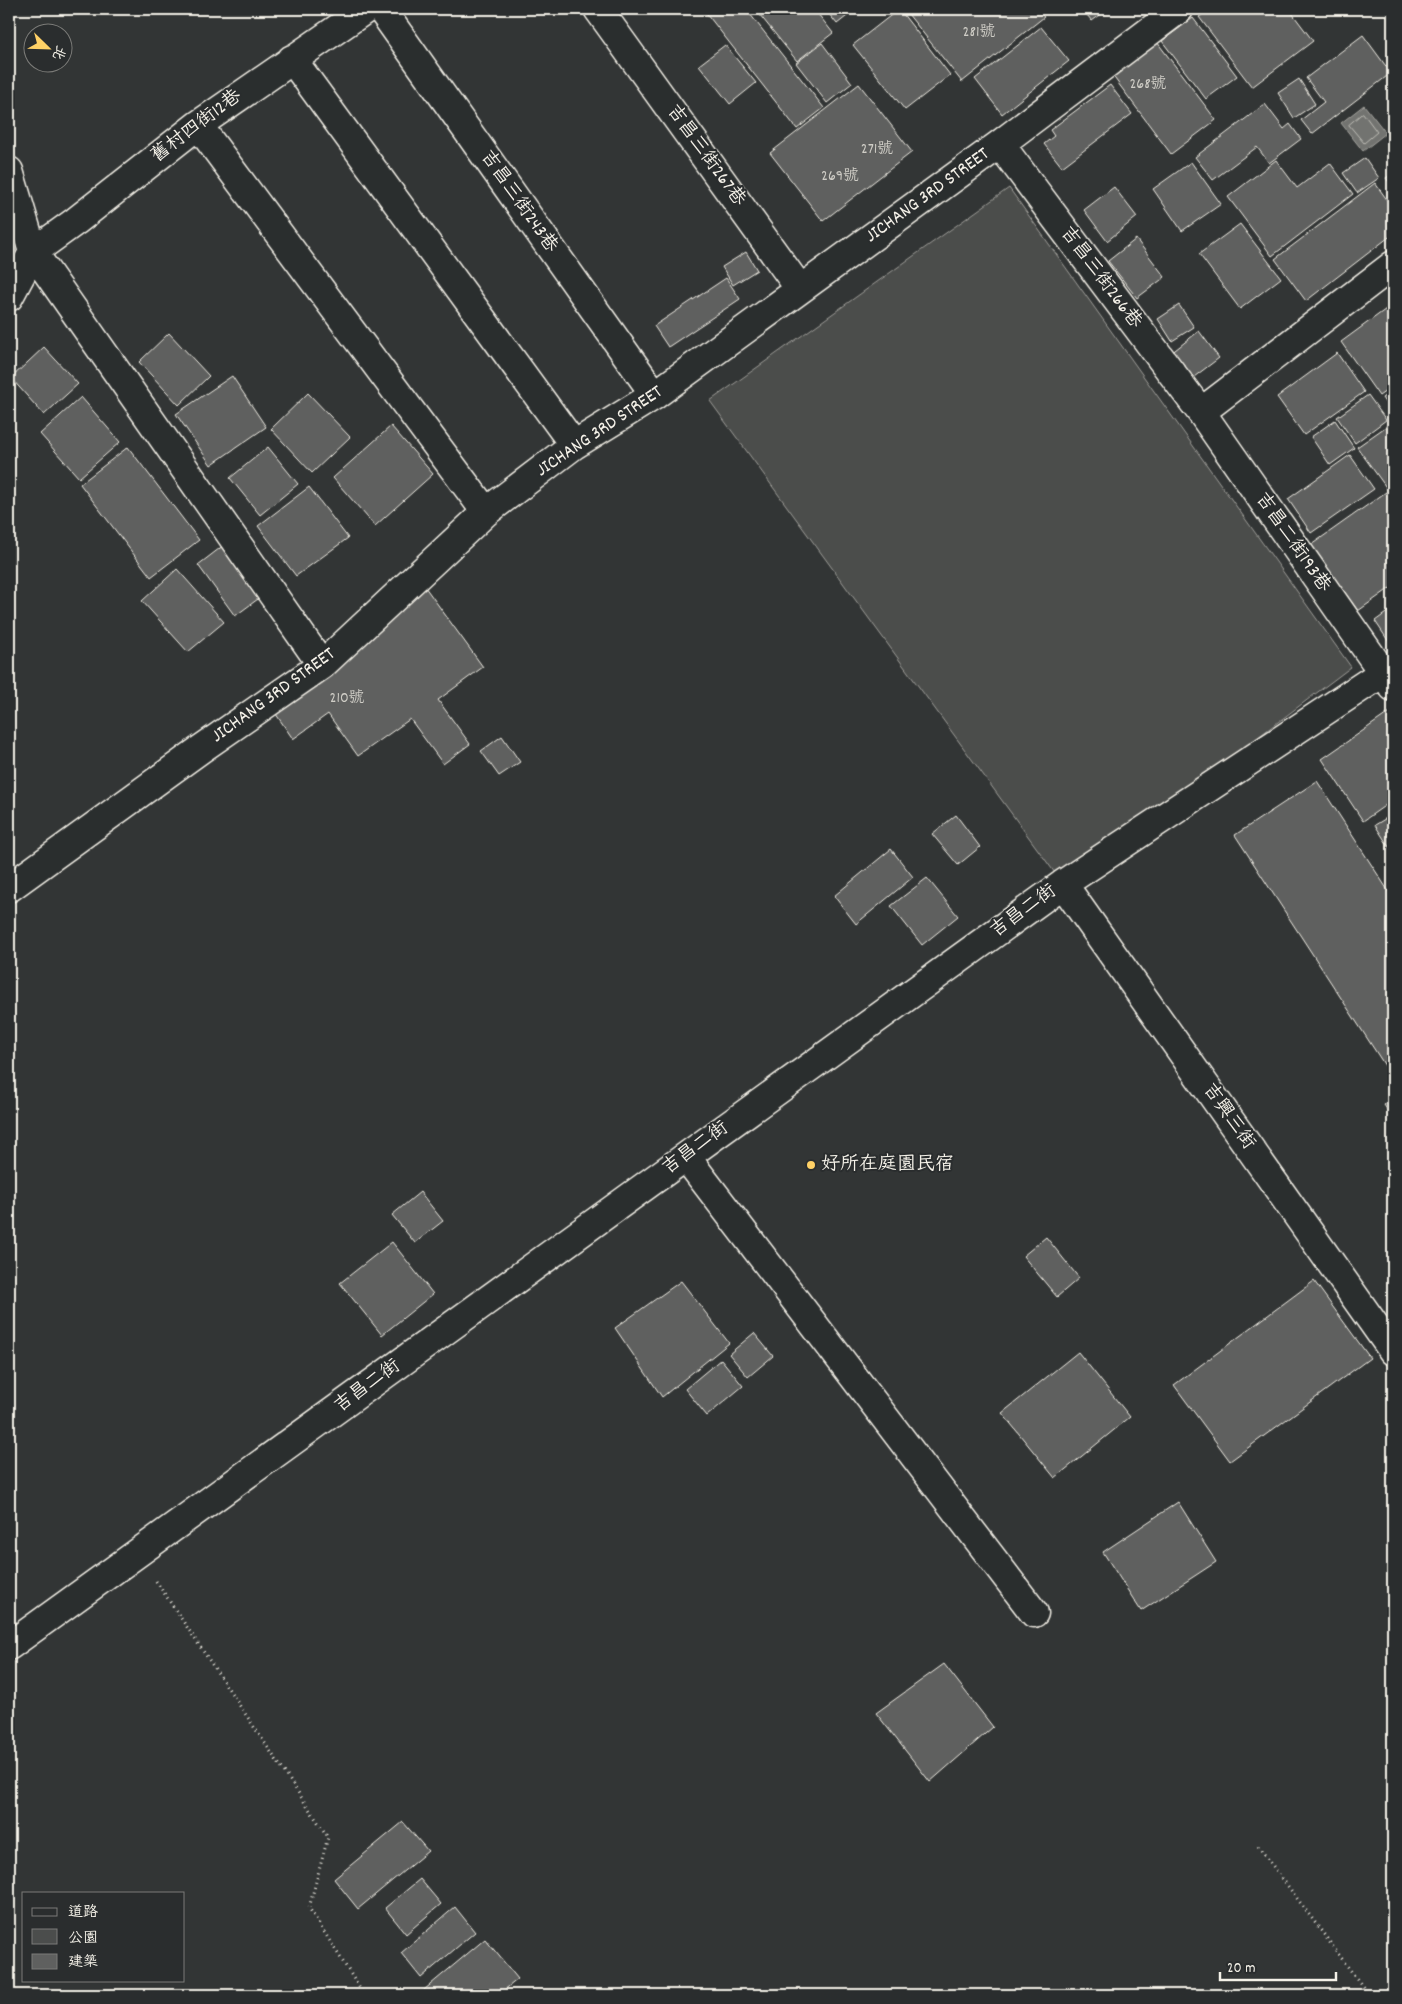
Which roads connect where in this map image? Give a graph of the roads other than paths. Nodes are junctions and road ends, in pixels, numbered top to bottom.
1 (366, 9) edge
2 (381, 9) edge
3 (1179, 9) edge
4 (603, 16) edge
5 (292, 59) junction
6 (198, 124) junction
7 (1000, 144) junction
8 (9, 171) edge
9 (34, 252) junction
10 (1393, 266) edge
11 (800, 289) junction
12 (9, 297) edge
13 (655, 395) junction
14 (1201, 412) junction
15 (574, 445) junction
16 (486, 512) junction
17 (322, 665) junction
18 (1390, 676) edge
19 (1064, 884) junction
20 (9, 888) edge
21 (686, 1157) junction
22 (1393, 1351) edge
23 (1034, 1613) dead end
24 (9, 1646) edge

1 - 5 street, 舊村四街12巷
2 - 13 street, 吉昌三街243巷
3 - 7 street, JICHANG 3RD STREET
4 - 11 street, 吉昌三街267巷
5 - 6 street, 舊村四街12巷
5 - 15 street
6 - 9 street, 舊村四街12巷
6 - 16 street
7 - 11 street, JICHANG 3RD STREET
7 - 14 street, 吉昌三街266巷
8 - 9 street
9 - 12 street
9 - 17 street
10 - 14 street
11 - 13 street, JICHANG 3RD STREET
13 - 15 street, JICHANG 3RD STREET
14 - 18 street, 吉昌二街193巷
15 - 16 street, JICHANG 3RD STREET
16 - 17 street, JICHANG 3RD STREET
17 - 20 street, JICHANG 3RD STREET
18 - 19 street, 吉昌二街
19 - 21 street, 吉昌二街
19 - 22 street, 吉興三街
21 - 23 street
21 - 24 street, 吉昌二街

